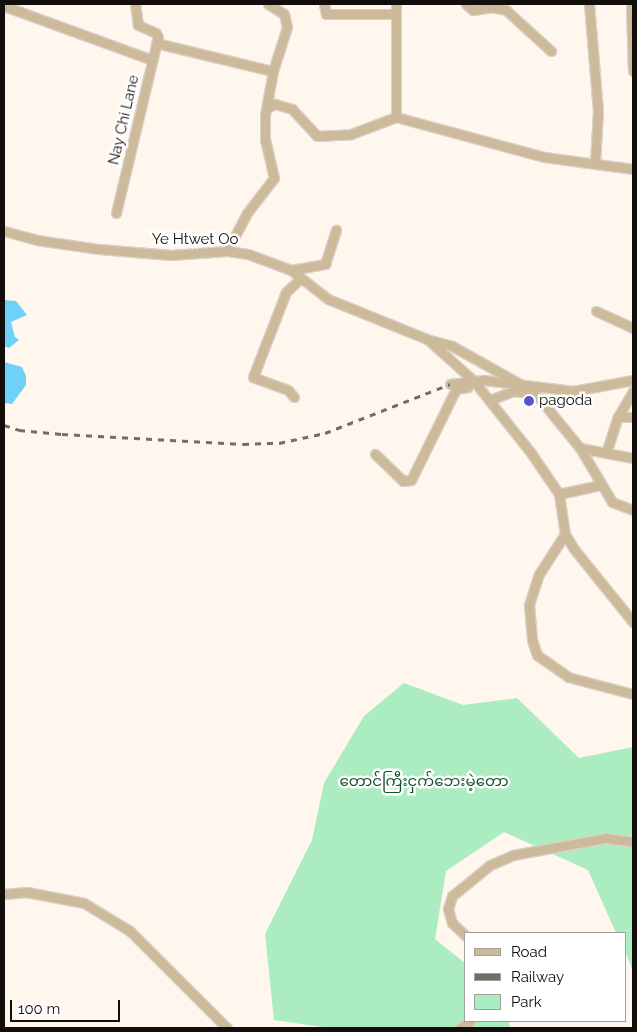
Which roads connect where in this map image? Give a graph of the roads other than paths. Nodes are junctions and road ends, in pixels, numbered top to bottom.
1 (135, 4) edge
2 (268, 4) edge
3 (324, 4) edge
4 (396, 4) edge
5 (466, 4) edge
6 (589, 4) edge
7 (631, 4) edge
8 (4, 6) edge
9 (396, 14) junction
10 (157, 39) junction
11 (551, 52) dead end
12 (152, 60) junction
13 (273, 71) junction
14 (633, 71) edge
15 (268, 107) junction
16 (396, 117) junction
17 (595, 163) junction
18 (633, 169) edge
19 (116, 213) dead end
20 (336, 230) dead end
21 (4, 231) edge
22 (227, 251) junction
23 (291, 270) junction
24 (300, 279) junction
25 (596, 311) dead end
26 (633, 328) edge
27 (427, 339) junction
28 (633, 380) edge
29 (476, 383) junction
30 (450, 384) dead end
31 (526, 389) junction
32 (633, 391) edge
33 (294, 397) dead end
34 (489, 400) junction
35 (618, 417) junction
36 (633, 417) edge
37 (580, 448) junction
38 (606, 453) junction
39 (375, 454) dead end
40 (633, 458) edge
41 (600, 485) junction
42 (559, 494) junction
43 (633, 510) edge
44 (565, 534) junction
45 (622, 610) junction
46 (633, 613) edge
47 (633, 622) edge
48 (633, 694) edge
49 (633, 842) edge
50 (4, 894) edge
51 (464, 934) edge
52 (228, 1028) edge

1 - 10 street
2 - 13 street
3 - 9 street
4 - 9 street
5 - 11 street
6 - 17 street
7 - 14 street
8 - 12 street
9 - 16 street
10 - 12 street, Nay Chi Lane
10 - 13 street
12 - 19 street, Nay Chi Lane
13 - 15 street
15 - 16 street
15 - 22 street
16 - 17 street
17 - 18 street
20 - 23 street
21 - 22 street, Ye Htwet Oo
22 - 23 street, Ye Htwet Oo
23 - 24 street, Ye Htwet Oo
24 - 27 street, Ye Htwet Oo
24 - 33 street
25 - 26 street
27 - 29 street
27 - 31 street
28 - 31 street
29 - 30 street
29 - 31 street
29 - 34 street
29 - 39 street
31 - 34 street
31 - 37 street
32 - 35 street
34 - 42 street
35 - 36 street
35 - 38 street
37 - 38 street
37 - 41 street
38 - 40 street
41 - 42 street
41 - 43 street
42 - 44 street
44 - 45 street
44 - 48 street
45 - 46 street
45 - 47 street
49 - 51 street
50 - 52 street

